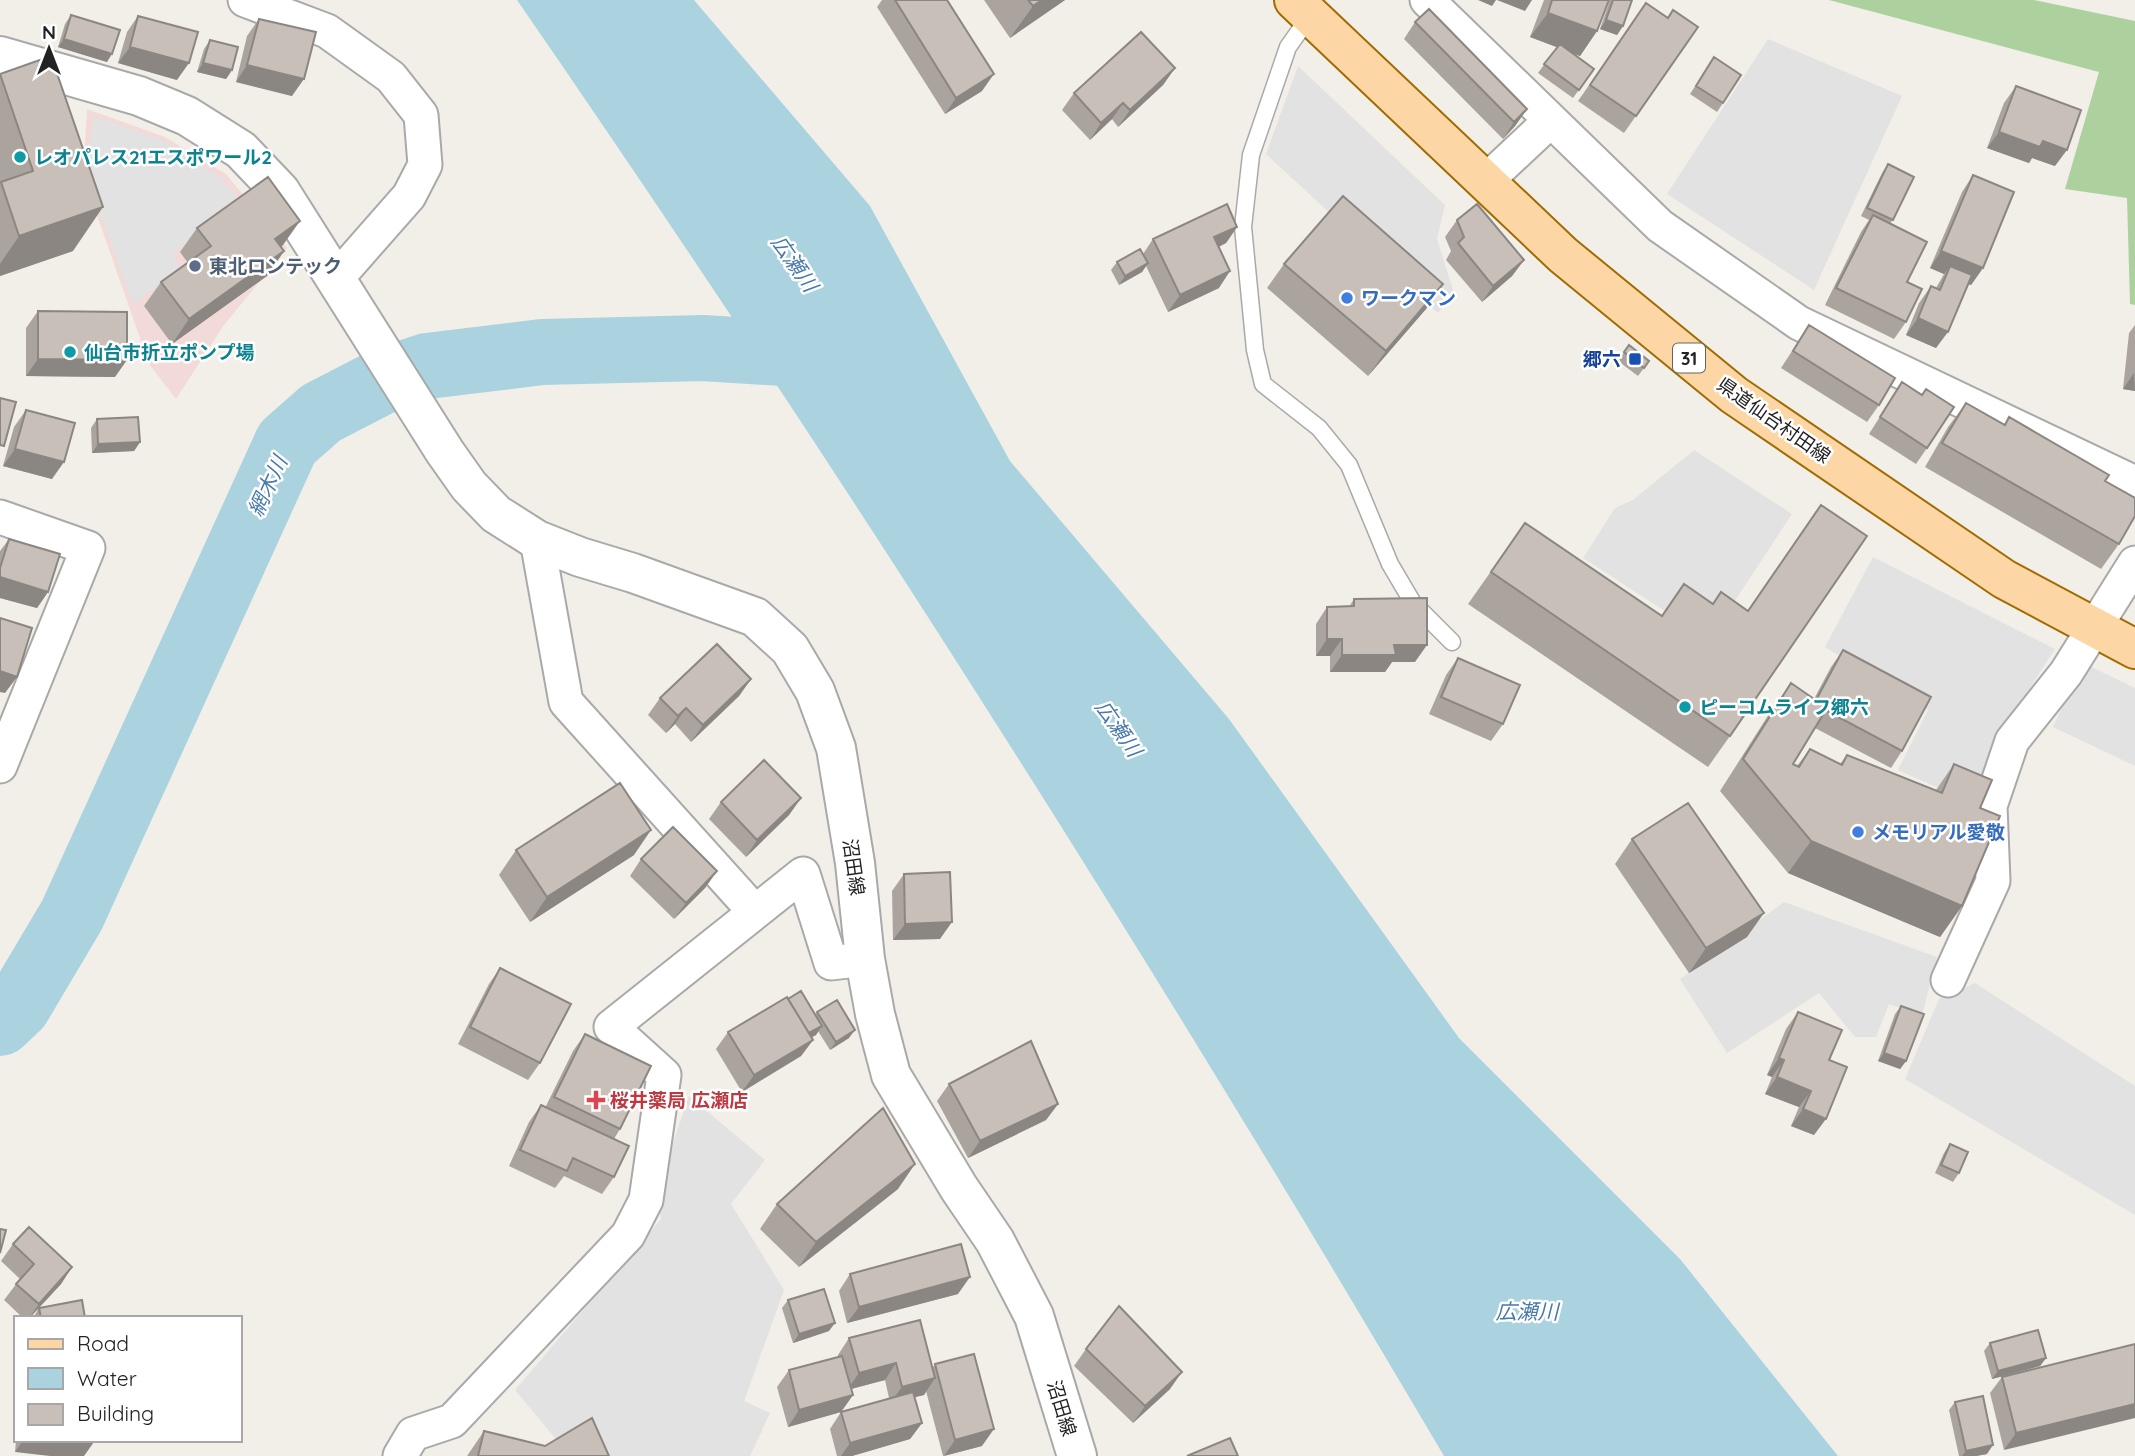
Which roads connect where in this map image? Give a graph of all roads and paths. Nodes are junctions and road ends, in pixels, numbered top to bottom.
1 (245, 0) edge
2 (1427, 0) edge
3 (1302, 8) edge
4 (0, 56) edge
5 (1549, 121) junction
6 (1486, 181) junction
7 (336, 279) junction
8 (2135, 483) edge
9 (0, 517) edge
10 (537, 540) junction
11 (2135, 563) edge
12 (2095, 629) junction
13 (1452, 642) dead end
14 (2135, 649) edge
15 (4, 747) edge
16 (755, 912) junction
17 (865, 959) junction
18 (1948, 979) dead end
19 (400, 1456) edge
20 (1077, 1456) edge

1 - 7 street
2 - 5 street
3 - 6 main road, 県道仙台村田線 / 31
3 - 13 lane
4 - 7 street, 沼田線
5 - 6 street
5 - 8 street
6 - 12 main road, 県道仙台村田線 / 31
7 - 10 street, 沼田線
9 - 15 street
10 - 16 street
10 - 17 street, 沼田線
11 - 12 street
12 - 14 main road, 県道仙台村田線 / 31
12 - 18 street
16 - 17 street
16 - 19 street
17 - 20 street, 沼田線

